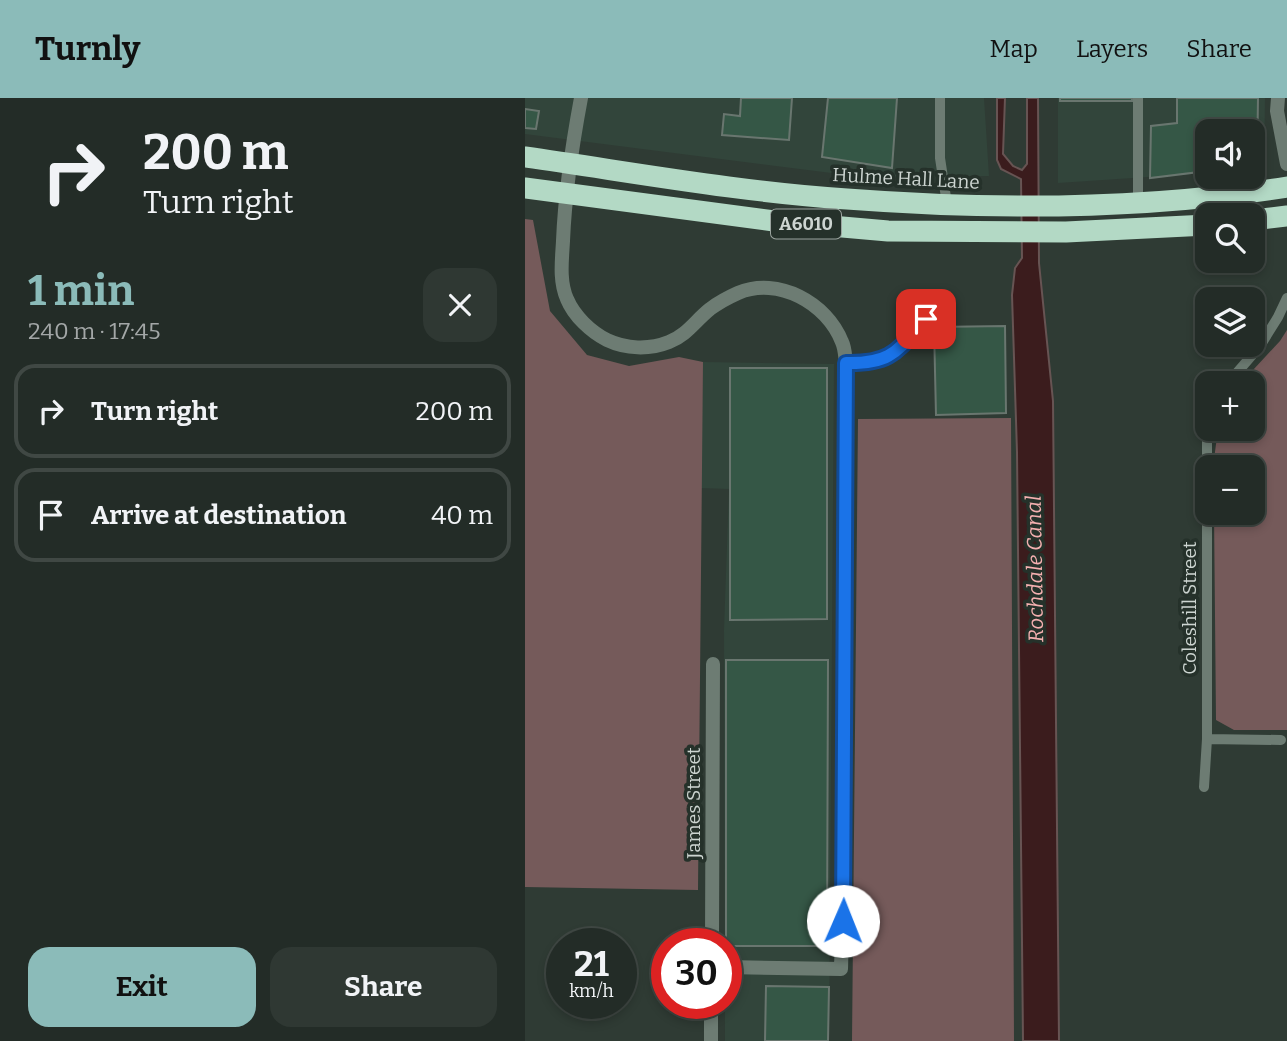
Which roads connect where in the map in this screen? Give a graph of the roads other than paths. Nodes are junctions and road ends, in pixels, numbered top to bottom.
1 (581, 98) edge
2 (940, 98) edge
3 (1138, 98) edge
4 (1278, 98) edge
5 (525, 157) edge
6 (569, 163) junction
7 (1287, 164) edge
8 (1287, 187) edge
9 (525, 188) edge
10 (565, 193) junction
11 (1138, 202) junction
12 (947, 204) junction
13 (1287, 216) edge
14 (1265, 219) edge
15 (1195, 226) edge
16 (1287, 298) edge
17 (926, 319) dead end
18 (846, 363) junction
19 (1238, 371) edge
20 (1207, 441) edge
21 (713, 664) dead end
22 (1207, 739) junction
23 (1281, 740) dead end
24 (1204, 788) dead end
25 (712, 928) edge
26 (742, 967) edge
27 (711, 1019) edge
28 (711, 1041) edge

1 - 6 street
2 - 12 lane
3 - 11 lane
4 - 7 street
5 - 6 highway, Hulme Hall Lane / A6010
6 - 10 street
6 - 12 highway, Hulme Hall Lane / A6010
8 - 11 highway, Hulme Hall Lane / A6010
9 - 10 highway, A6010
10 - 15 highway, A6010
10 - 18 street
11 - 12 highway, Hulme Hall Lane / A6010
13 - 14 highway
16 - 19 lane
17 - 18 lane
18 - 26 street
20 - 22 lane, Coleshill Street
21 - 25 street, James Street
22 - 23 lane
22 - 24 lane, Coleshill Street
27 - 28 street

